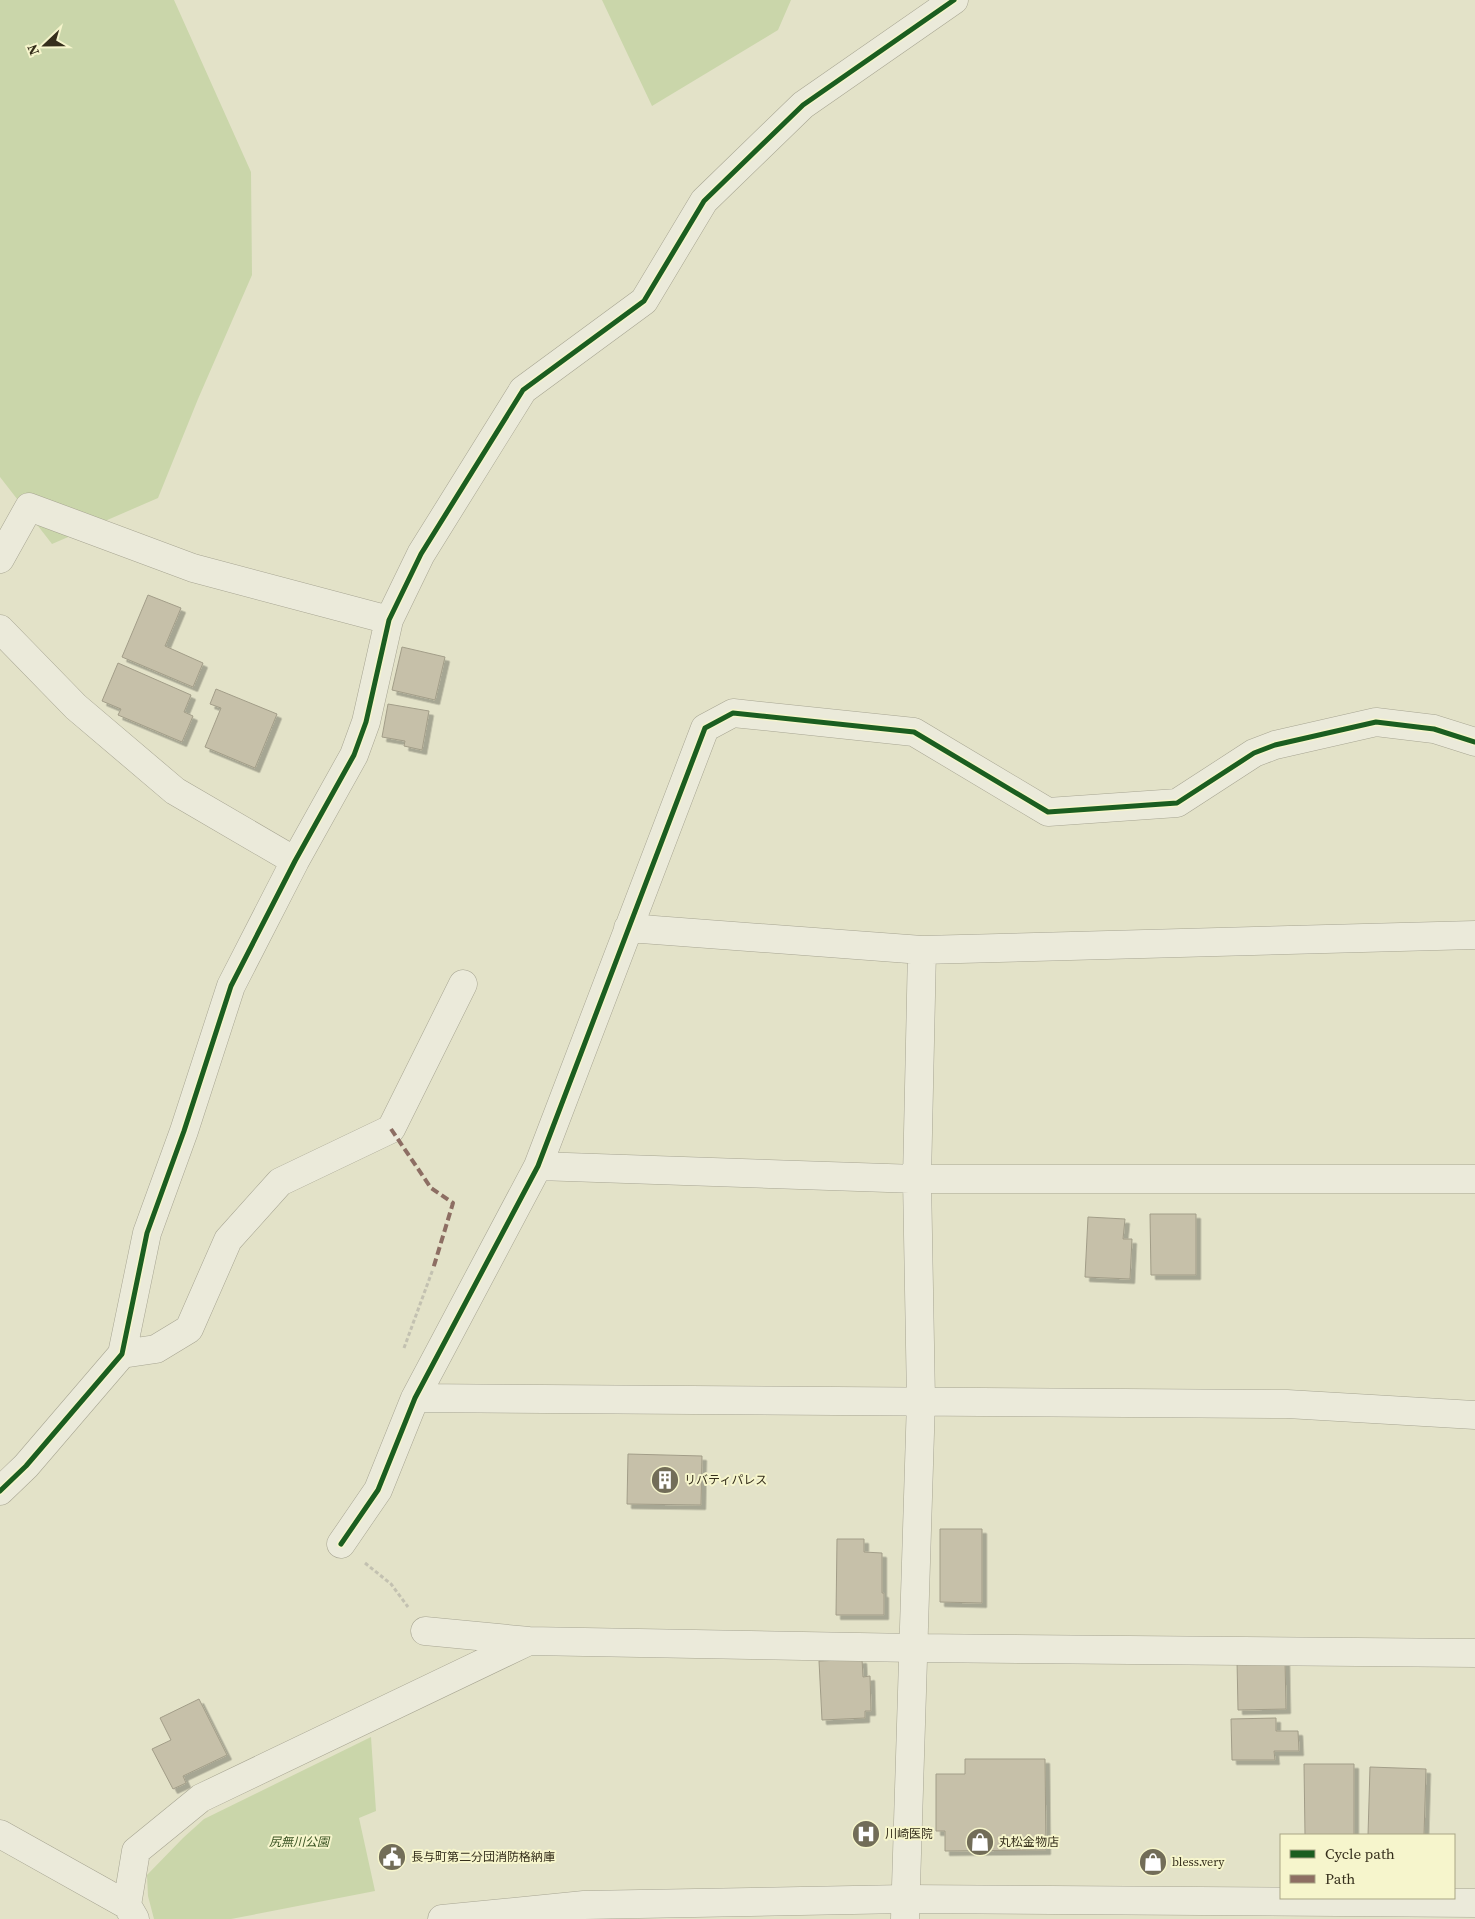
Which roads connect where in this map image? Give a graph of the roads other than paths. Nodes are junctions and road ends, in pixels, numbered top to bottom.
1 (954, 0) edge
2 (0, 559) edge
3 (389, 620) junction
4 (0, 629) edge
5 (1475, 742) edge
6 (296, 861) junction
7 (628, 928) junction
8 (1475, 936) edge
9 (922, 950) junction
10 (463, 984) dead end
11 (538, 1166) junction
12 (916, 1179) junction
13 (1475, 1180) edge
14 (122, 1354) junction
15 (415, 1398) junction
16 (921, 1400) junction
17 (1475, 1415) edge
18 (0, 1491) edge
19 (341, 1544) road end
20 (425, 1631) road end
21 (529, 1641) junction
22 (914, 1648) junction
23 (1475, 1653) edge
24 (0, 1834) edge
25 (1475, 1903) edge
26 (905, 1909) edge
27 (131, 1912) edge
28 (584, 1912) edge
29 (442, 1919) edge

1 - 3 street
2 - 3 street
3 - 6 street
4 - 6 street
5 - 7 street
6 - 14 street
7 - 9 street
7 - 11 street
8 - 9 street
9 - 12 street
10 - 14 street
11 - 12 street
11 - 15 street
12 - 13 street
12 - 16 street
14 - 18 street
15 - 16 street
15 - 19 street
16 - 17 street
16 - 22 street
20 - 21 street
21 - 22 street
21 - 27 street
22 - 23 street
22 - 26 street
24 - 27 street
25 - 26 street
26 - 28 street
28 - 29 street

